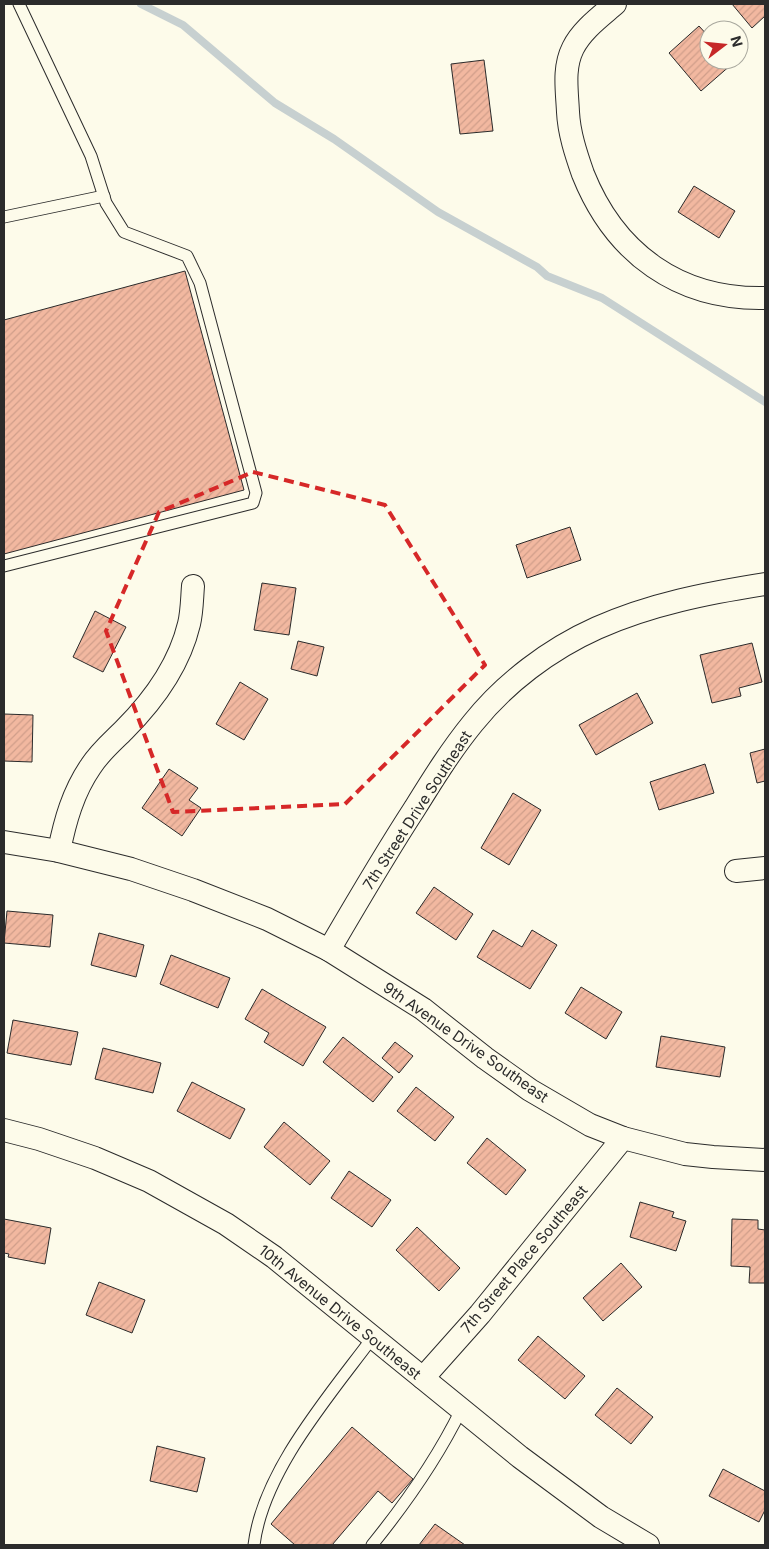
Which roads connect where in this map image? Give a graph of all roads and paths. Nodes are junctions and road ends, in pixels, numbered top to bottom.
1 (19, 4) edge
2 (614, 4) edge
3 (104, 196) junction
4 (4, 217) edge
5 (765, 298) edge
6 (4, 566) edge
7 (765, 584) edge
8 (193, 586) dead end
9 (4, 842) edge
10 (59, 851) junction
11 (765, 868) edge
12 (736, 871) dead end
13 (328, 950) junction
14 (4, 1130) edge
15 (623, 1138) junction
16 (765, 1160) edge
17 (373, 1337) junction
18 (423, 1378) junction
19 (461, 1410) junction
20 (254, 1545) edge
21 (372, 1545) edge
22 (648, 1545) edge

1 - 3 lane
2 - 5 street
3 - 4 lane
3 - 6 lane
7 - 13 street, 7th Street Drive Southeast
8 - 10 street
9 - 10 street, 9th Avenue Drive Southeast
10 - 13 street, 9th Avenue Drive Southeast
11 - 12 street
13 - 15 street, 9th Avenue Drive Southeast
14 - 17 street, 10th Avenue Drive Southeast
15 - 16 street, 9th Avenue Drive Southeast
15 - 18 street, 7th Street Place Southeast
17 - 18 street, 10th Avenue Drive Southeast
17 - 20 lane
18 - 19 street, 10th Avenue Drive Southeast
19 - 21 lane
19 - 22 street, 10th Avenue Drive Southeast

